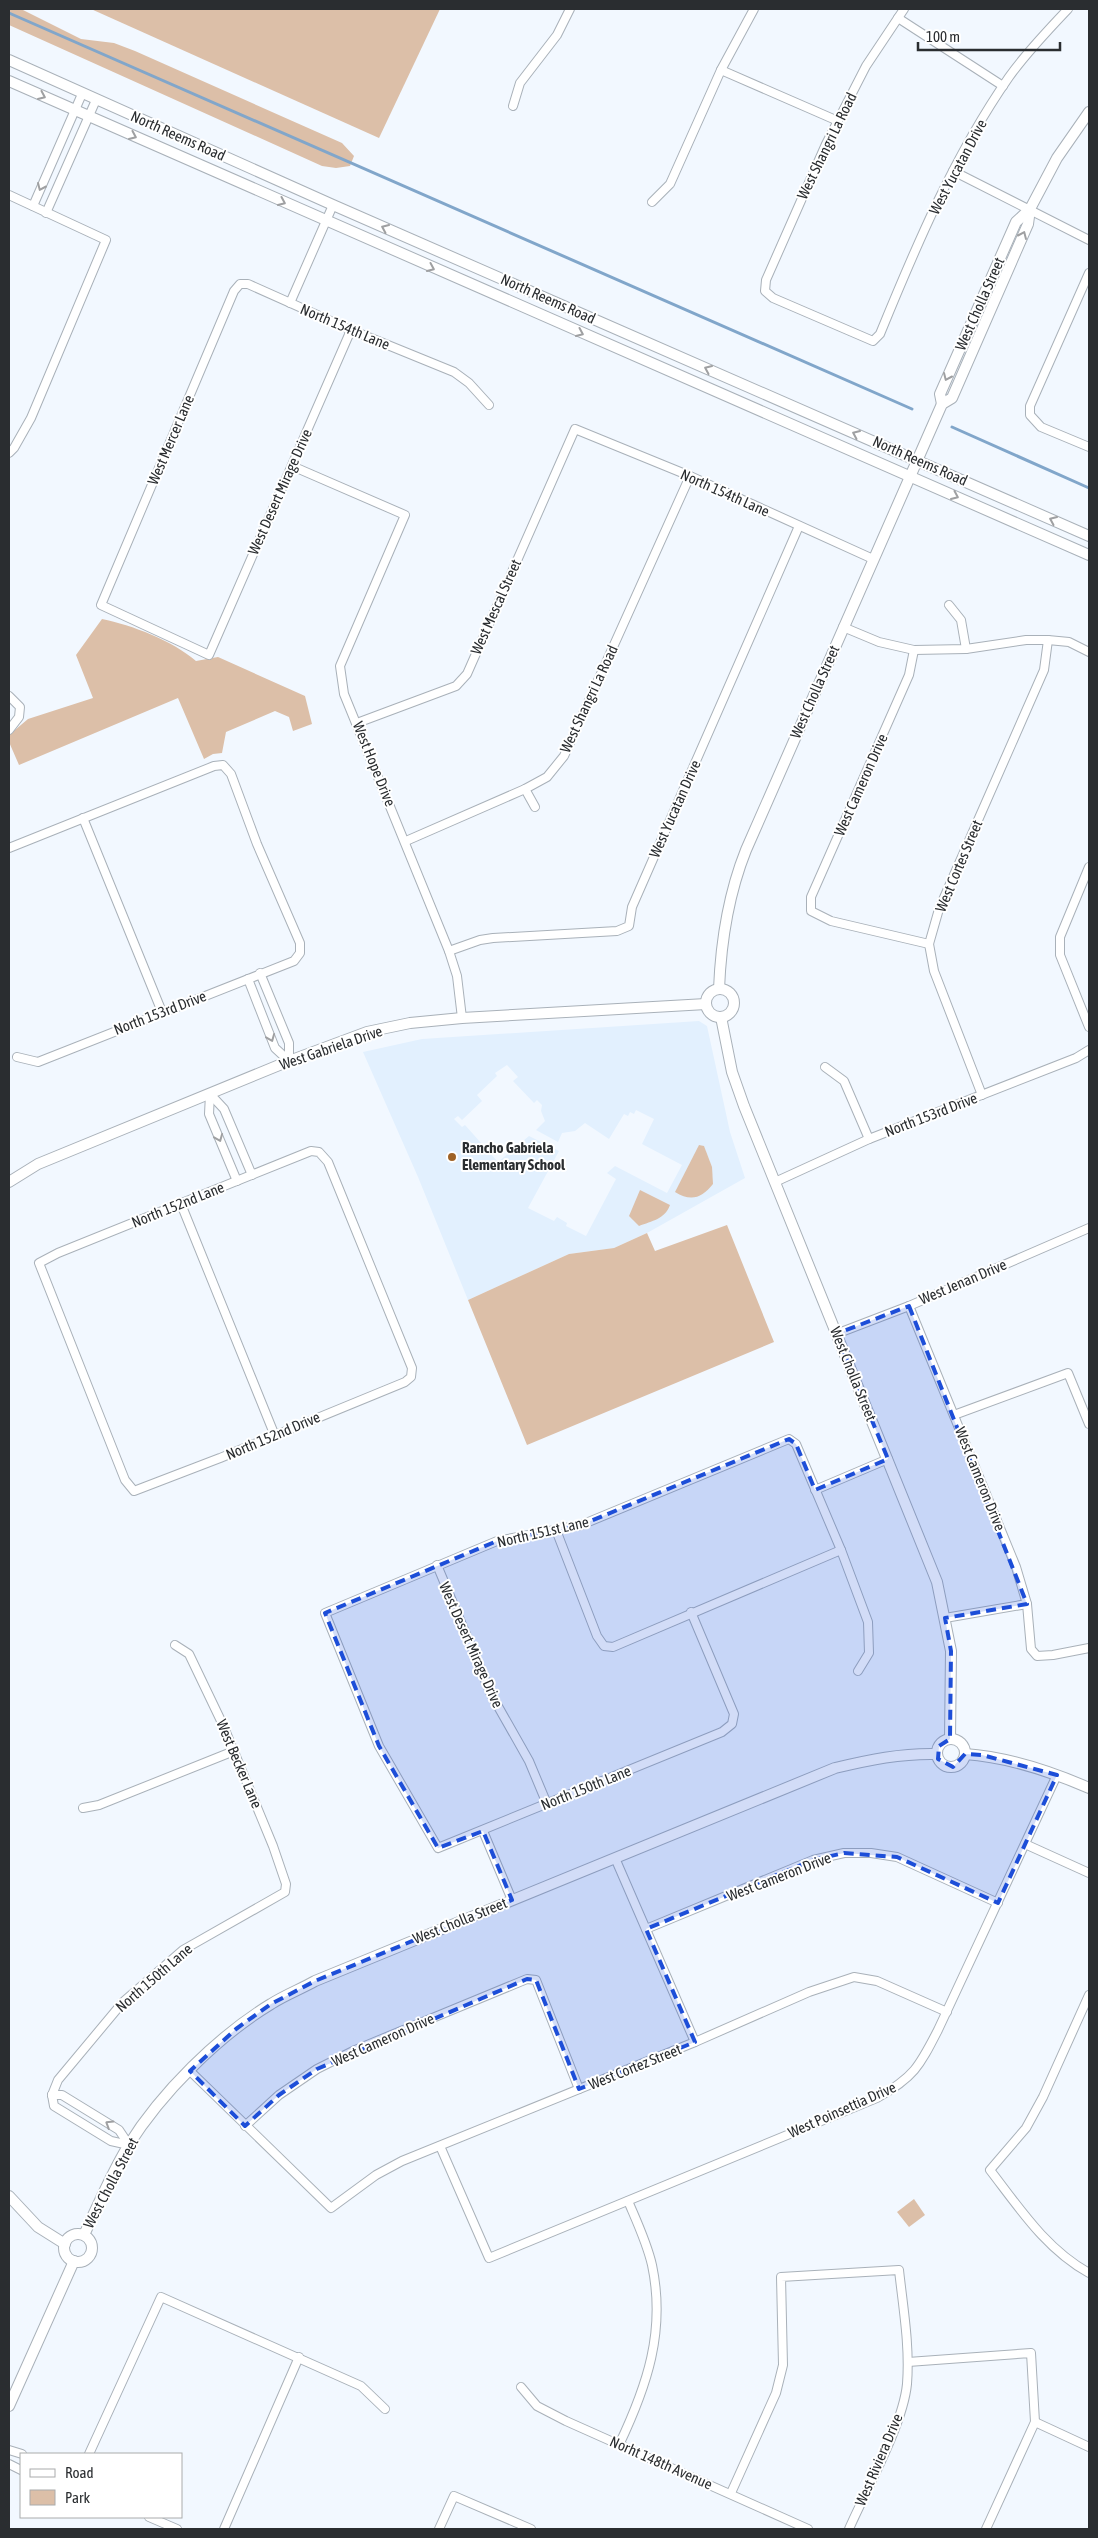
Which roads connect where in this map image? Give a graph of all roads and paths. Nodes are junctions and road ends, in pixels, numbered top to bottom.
1 (570, 9) edge
2 (904, 9) edge
3 (1068, 9) edge
4 (751, 10) edge
5 (898, 18) junction
6 (9, 60) edge
7 (721, 70) junction
8 (9, 81) edge
9 (1003, 86) junction
10 (82, 94) junction
11 (96, 100) junction
12 (513, 106) dead end
13 (75, 110) junction
14 (1089, 112) edge
15 (89, 117) junction
16 (838, 121) junction
17 (54, 158) junction
18 (68, 163) junction
19 (952, 171) junction
20 (9, 195) edge
21 (652, 202) dead end
22 (333, 205) junction
23 (33, 206) junction
24 (1030, 209) junction
25 (46, 212) junction
26 (326, 222) junction
27 (1089, 240) edge
28 (1089, 273) edge
29 (248, 284) joint
30 (290, 303) junction
31 (351, 330) junction
32 (873, 340) joint
33 (489, 405) dead end
34 (575, 429) joint
35 (1089, 447) edge
36 (9, 453) edge
37 (917, 460) junction
38 (292, 466) junction
39 (690, 476) junction
40 (910, 476) junction
41 (799, 526) junction
42 (1089, 536) edge
43 (1089, 555) edge
44 (873, 559) junction
45 (949, 605) dead end
46 (843, 626) junction
47 (1048, 640) junction
48 (966, 649) junction
49 (914, 650) junction
50 (1089, 652) edge
51 (209, 655) joint
52 (9, 696) edge
53 (357, 723) junction
54 (9, 730) edge
55 (525, 789) junction
56 (535, 807) dead end
57 (84, 818) junction
58 (406, 842) junction
59 (9, 848) edge
60 (1089, 867) edge
61 (929, 944) junction
62 (449, 951) junction
63 (260, 973) junction
64 (248, 979) junction
65 (719, 989) junction
66 (706, 1004) junction
67 (162, 1012) junction
68 (720, 1016) junction
69 (278, 1017) junction
70 (462, 1018) junction
71 (265, 1022) junction
72 (1089, 1027) edge
73 (1089, 1050) edge
74 (17, 1057) dead end
75 (289, 1061) junction
76 (825, 1067) dead end
77 (210, 1094) junction
78 (982, 1095) junction
79 (869, 1139) junction
80 (252, 1175) junction
81 (237, 1181) junction
82 (9, 1182) edge
83 (774, 1182) junction
84 (181, 1204) junction
85 (1089, 1228) edge
86 (910, 1306) junction
87 (836, 1334) junction
88 (410, 1377) joint
89 (954, 1415) junction
90 (1089, 1424) edge
91 (275, 1436) junction
92 (888, 1459) junction
93 (815, 1490) junction
94 (134, 1491) joint
95 (556, 1530) junction
96 (841, 1550) junction
97 (437, 1565) junction
98 (1027, 1604) junction
99 (692, 1612) junction
100 (945, 1618) junction
101 (175, 1645) dead end
102 (1089, 1648) edge
103 (858, 1671) dead end
104 (950, 1739) junction
105 (234, 1751) junction
106 (937, 1754) junction
107 (965, 1754) junction
108 (1058, 1775) junction
109 (1089, 1788) edge
110 (547, 1804) junction
111 (83, 1808) dead end
112 (483, 1831) junction
113 (1025, 1844) junction
114 (438, 1848) joint
115 (615, 1858) junction
116 (1089, 1874) edge
117 (284, 1892) joint
118 (512, 1900) junction
119 (998, 1903) junction
120 (646, 1929) junction
121 (1089, 1995) edge
122 (947, 2012) junction
123 (695, 2042) junction
124 (190, 2071) junction
125 (579, 2089) junction
126 (52, 2095) junction
127 (245, 2126) junction
128 (129, 2145) junction
129 (440, 2146) junction
130 (9, 2196) edge
131 (628, 2201) junction
132 (84, 2235) junction
133 (65, 2244) junction
134 (74, 2261) junction
135 (1089, 2273) edge
136 (298, 2357) junction
137 (908, 2362) junction
138 (520, 2386) dead end
139 (9, 2406) edge
140 (385, 2409) dead end
141 (1035, 2422) junction
142 (619, 2445) junction
143 (1089, 2447) edge
144 (89, 2453) edge
145 (731, 2493) junction
146 (151, 2518) edge
147 (177, 2529) edge
148 (224, 2529) edge
149 (439, 2529) edge
150 (531, 2529) edge
151 (808, 2529) edge
152 (849, 2529) edge
153 (986, 2529) edge

1 - 12 street
2 - 5 street, West Shangri La Road
3 - 9 street, West Yucatan Drive
4 - 7 street
5 - 9 street
5 - 16 street, West Shangri La Road
6 - 10 street, North Reems Road
7 - 16 street
7 - 21 street
8 -> 13 street, North Reems Road
9 - 19 street, West Yucatan Drive
10 - 11 street, North Reems Road
10 - 13 street
11 - 15 street
11 - 22 street, North Reems Road
13 - 15 street, North Reems Road
13 - 17 street
14 - 24 street, West Cholla Street
15 - 18 street
15 -> 26 street, North Reems Road
16 - 32 street, West Shangri La Road
17 - 18 street
17 -> 23 street
18 - 25 street
19 - 24 street
19 - 32 street, West Yucatan Drive
20 - 23 street
22 - 26 street
37 -> 22 street, North Reems Road
23 - 25 street
24 - 27 street
24 - 37 street, West Cholla Street
25 - 36 street
26 - 30 street
26 -> 40 street, North Reems Road
28 - 35 street
29 - 30 street, North 154th Lane
29 - 51 street, West Mercer Lane
30 - 31 street, North 154th Lane
31 - 33 street, North 154th Lane
31 - 38 street, West Desert Mirage Drive
34 - 39 street, North 154th Lane
34 - 53 street, West Mescal Street
37 - 40 street, West Cholla Street
42 -> 37 street, North Reems Road
38 - 51 street, West Desert Mirage Drive
38 - 53 street, West Hope Drive
39 - 41 street, North 154th Lane
39 - 55 street, West Shangri La Road
40 -> 43 street, North Reems Road
40 - 44 street, West Cholla Street
41 - 44 street, North 154th Lane
41 - 62 street, West Yucatan Drive
44 - 46 street, West Cholla Street
45 - 48 street
46 - 49 street
46 - 65 street, West Cholla Street
47 - 48 street
47 - 50 street
47 - 61 street, West Cortes Street
48 - 49 street
49 - 61 street, West Cameron Drive
52 - 54 street
53 - 58 street, West Hope Drive
55 - 56 street
55 - 58 street, West Shangri La Road
57 - 59 street
57 - 63 street, North 153rd Drive
57 - 67 street
58 - 62 street, West Hope Drive
60 - 72 street
61 - 78 street, West Cortes Street
62 - 70 street, West Hope Drive
63 - 64 street, North 153rd Drive
63 - 69 street
64 - 67 street, North 153rd Drive
64 - 71 street
65 - 66 street
65 - 68 street
66 - 68 street
66 - 70 street, West Gabriela Drive
67 - 74 street, North 153rd Drive
68 - 83 street, West Cholla Street
69 - 71 street
69 - 75 street
70 - 75 street, West Gabriela Drive
71 -> 75 street
73 - 78 street, North 153rd Drive
75 - 77 street, West Gabriela Drive
76 - 79 street
77 - 80 street
77 -> 81 street
77 - 82 street, West Gabriela Drive
78 - 79 street, North 153rd Drive
79 - 83 street, North 153rd Drive
80 - 81 street, North 152nd Lane
80 - 88 street, North 152nd Lane
81 - 84 street, North 152nd Lane
83 - 87 street, West Cholla Street
84 - 91 street
84 - 94 street, North 152nd Lane
85 - 86 street, West Jenan Drive
86 - 87 street, West Jenan Drive
86 - 89 street, West Cameron Drive
87 - 92 street, West Cholla Street
88 - 91 street, North 152nd Drive
89 - 90 street
89 - 98 street, West Cameron Drive
91 - 94 street, North 152nd Drive
92 - 93 street
92 - 100 street, West Cholla Street
93 - 95 street, North 151st Lane
93 - 96 street
95 - 97 street, North 151st Lane
95 - 99 street
96 - 99 street
96 - 103 street
97 - 110 street, West Desert Mirage Drive
97 - 114 street, North 151st Lane
98 - 100 street
98 - 102 street, West Cameron Drive
99 - 110 street, North 150th Lane
100 - 104 street, West Cholla Street
101 - 105 street, West Becker Lane
104 - 106 street
104 - 107 street
105 - 111 street
105 - 117 street, West Becker Lane
106 - 107 street
106 - 115 street, West Cholla Street
107 - 108 street
108 - 109 street
108 - 113 street, West Poinsettia Drive
110 - 112 street, North 150th Lane
112 - 114 street, North 150th Lane
112 - 118 street
113 - 116 street
113 - 119 street, West Poinsettia Drive
115 - 118 street, West Cholla Street
115 - 120 street
117 - 126 street, North 150th Lane
118 - 124 street, West Cholla Street
119 - 120 street, West Cameron Drive
119 - 122 street, West Poinsettia Drive
120 - 123 street
121 - 135 street
122 - 123 street, West Cortez Street
122 - 131 street, West Poinsettia Drive
123 - 125 street, West Cortez Street
124 - 127 street
124 - 128 street, West Cholla Street
125 - 127 street, West Cameron Drive
125 - 129 street, West Cortez Street
128 -> 126 street
126 - 128 street
127 - 129 street, West Cortez Street
128 - 132 street, West Cholla Street
129 - 131 street, West Poinsettia Drive
130 - 133 street
131 - 142 street
132 - 133 street
132 - 134 street
133 - 134 street
134 - 139 street
136 - 140 street
136 - 144 street
136 - 148 street
137 - 141 street
137 - 145 street, West Riviera Drive
137 - 152 street, West Riviera Drive
138 - 142 street, Norht 148th Avenue
141 - 143 street
141 - 153 street
142 - 145 street, Norht 148th Avenue
145 - 151 street, Norht 148th Avenue
146 - 147 street
149 - 150 street

